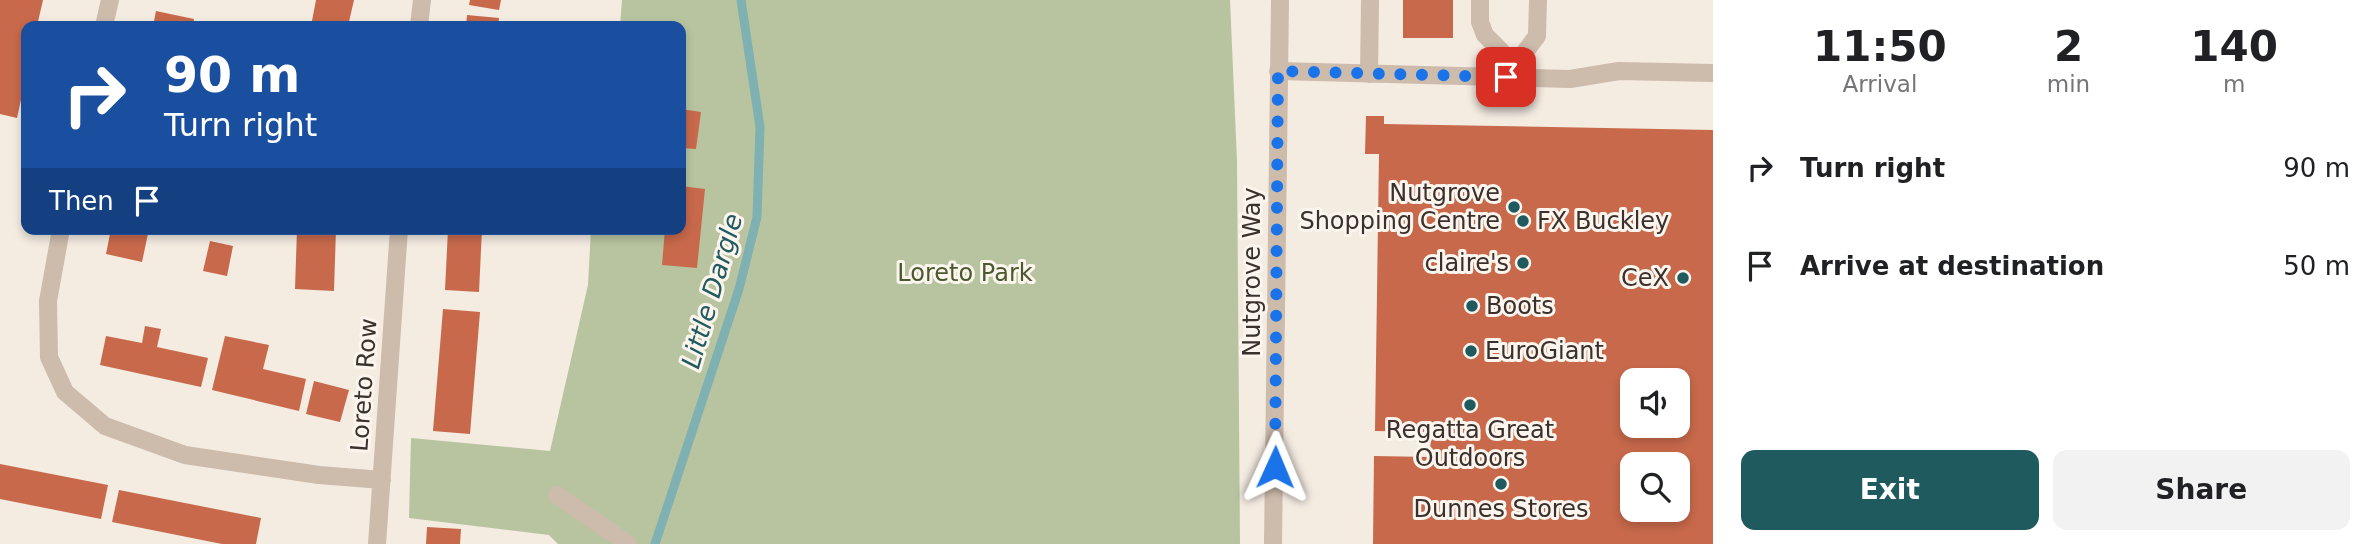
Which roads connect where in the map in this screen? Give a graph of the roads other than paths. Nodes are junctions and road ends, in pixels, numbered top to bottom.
1 (110, 0) edge
2 (422, 0) edge
3 (1280, 0) edge
4 (1480, 0) edge
5 (1538, 0) edge
6 (1370, 1) edge
7 (105, 21) edge
8 (420, 21) edge
9 (1278, 71) junction
10 (1713, 73) edge
11 (1369, 74) junction
12 (1506, 77) junction
13 (60, 235) edge
14 (399, 235) edge
15 (382, 480) junction
16 (557, 495) dead end
17 (377, 544) edge
18 (628, 544) edge
19 (1273, 544) edge

1 - 7 street
2 - 8 street
3 - 9 street, Nutgrove Way
4 - 12 street
5 - 12 street
6 - 11 street
9 - 11 street
9 - 19 street, Nutgrove Way
10 - 12 street
11 - 12 street
13 - 15 street
14 - 15 street, Loreto Row
15 - 17 street, Loreto Row
16 - 18 street

